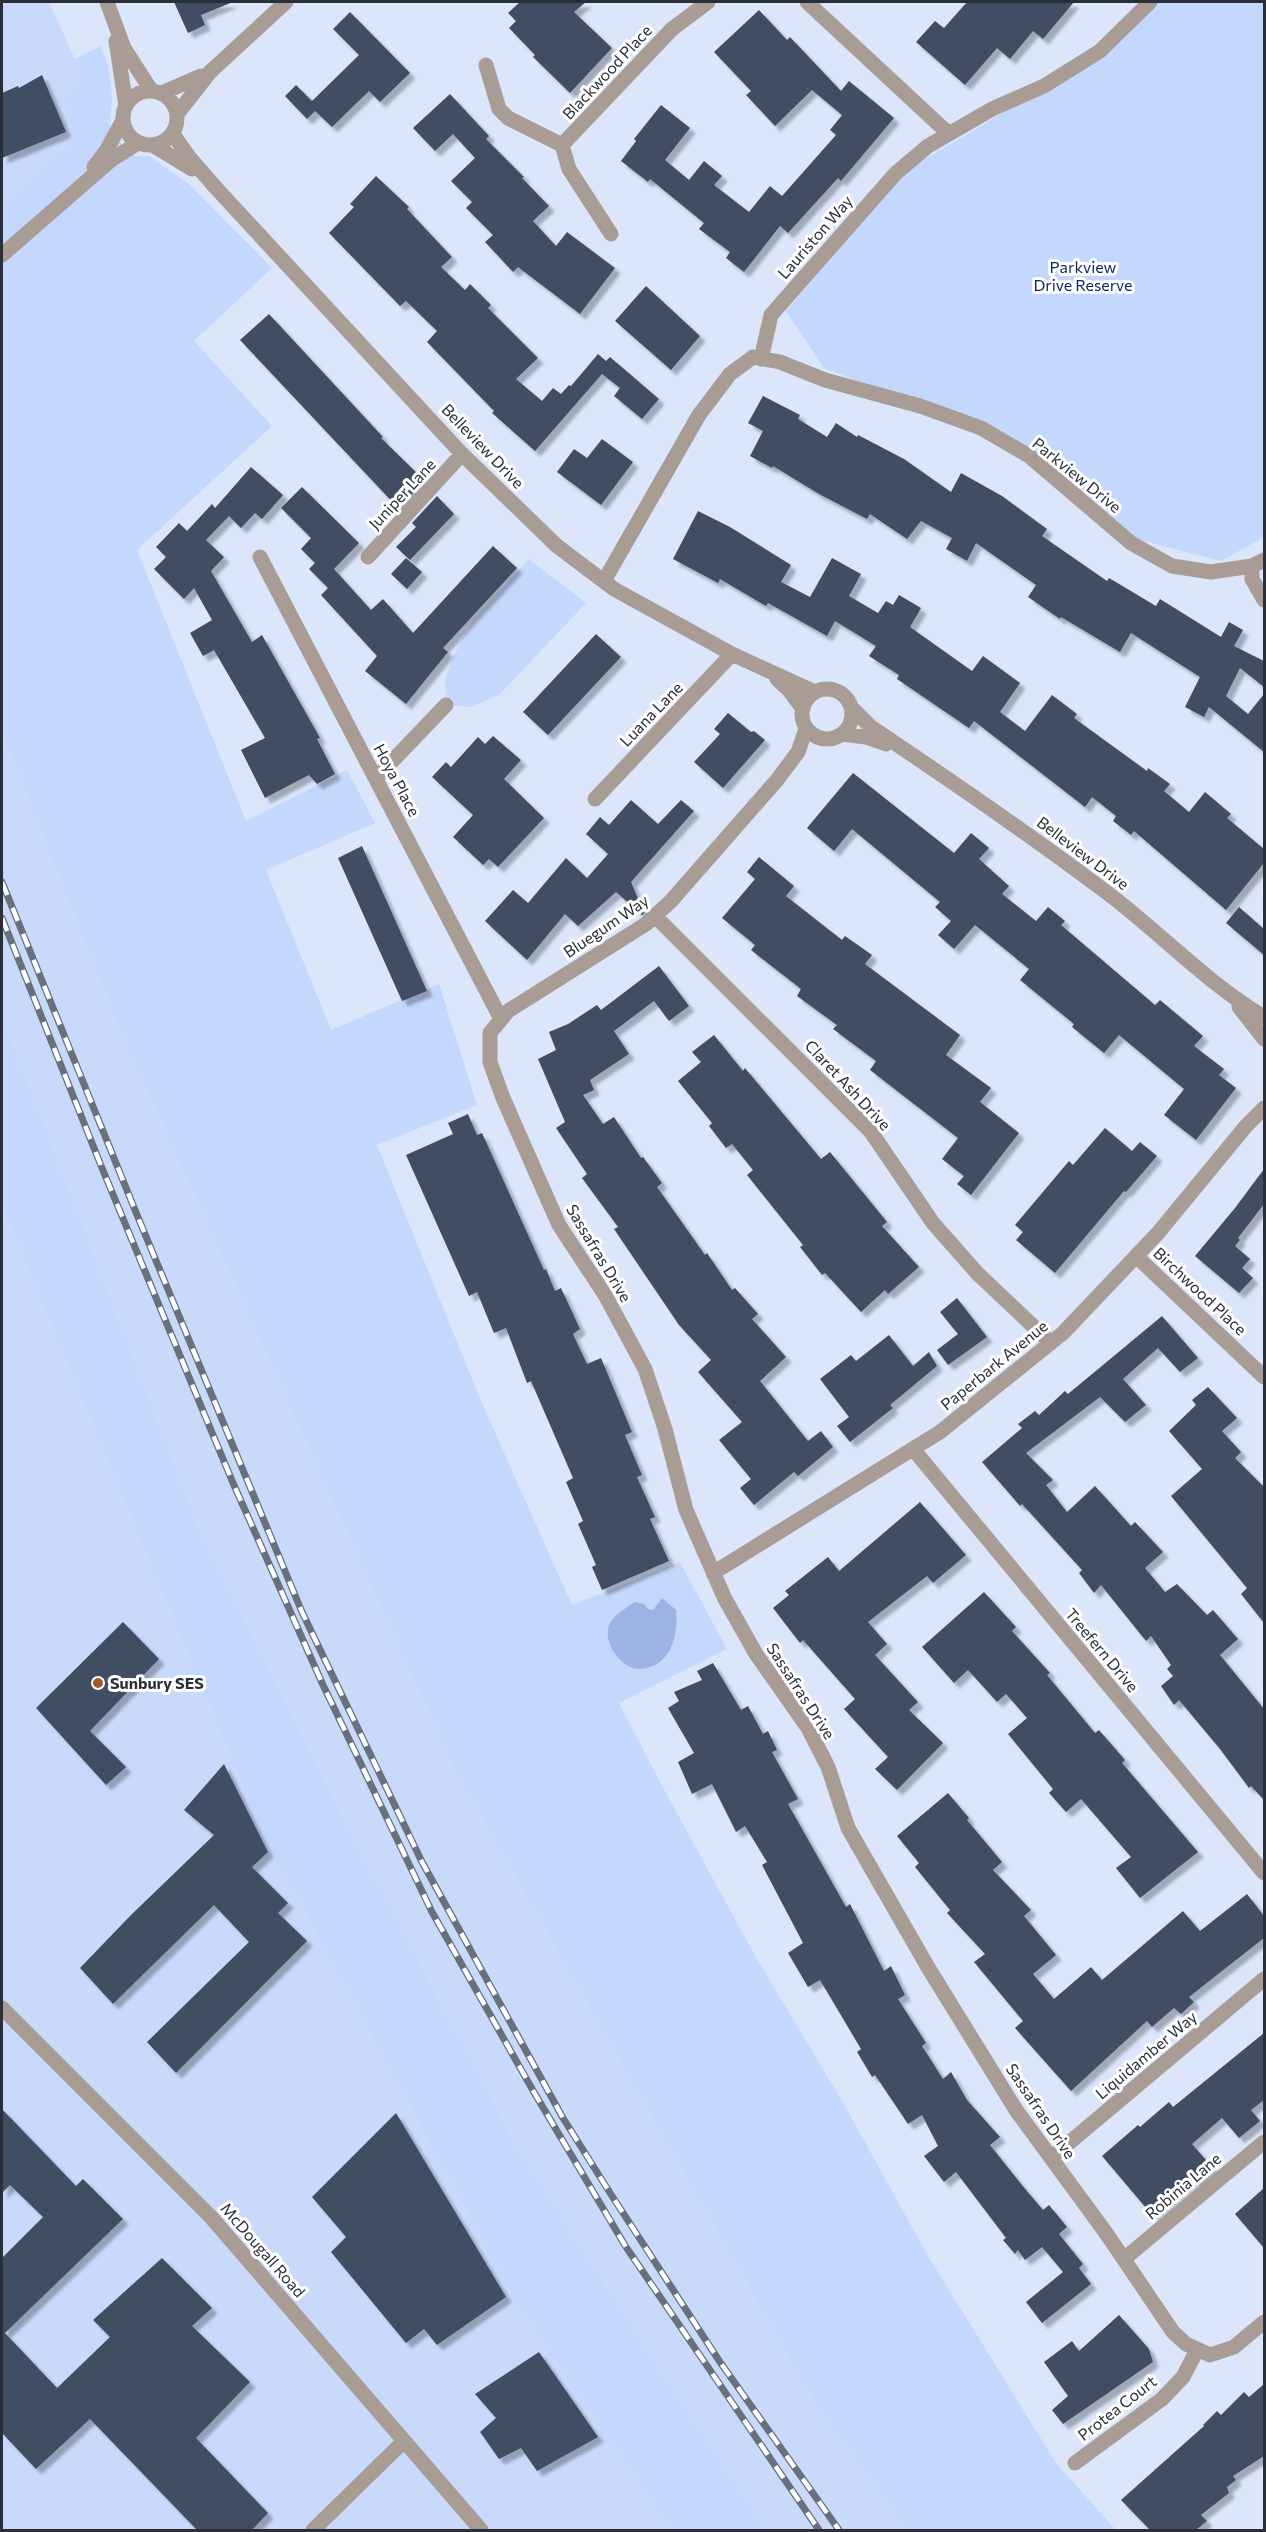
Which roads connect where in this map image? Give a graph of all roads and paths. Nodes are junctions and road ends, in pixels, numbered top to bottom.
1 (286, 2) edge
2 (708, 2) edge
3 (807, 2) edge
4 (1150, 2) edge
5 (110, 7) edge
6 (486, 65) dead end
7 (210, 72) junction
8 (157, 91) junction
9 (124, 113) junction
10 (177, 114) junction
11 (172, 134) junction
12 (949, 134) junction
13 (146, 144) junction
14 (562, 145) junction
15 (216, 188) junction
16 (74, 193) junction
17 (611, 234) dead end
18 (2, 255) edge
19 (761, 359) junction
20 (462, 454) junction
21 (260, 557) dead end
22 (368, 557) dead end
23 (1258, 563) edge
24 (604, 581) junction
25 (1264, 600) edge
26 (732, 654) junction
27 (769, 672) junction
28 (815, 692) junction
29 (446, 705) dead end
30 (852, 708) junction
31 (803, 709) junction
32 (806, 729) junction
33 (842, 734) junction
34 (825, 740) junction
35 (911, 754) junction
36 (376, 778) junction
37 (777, 780) junction
38 (595, 799) dead end
39 (655, 916) junction
40 (1226, 991) junction
41 (1264, 1017) edge
42 (501, 1019) junction
43 (490, 1033) joint
44 (1264, 1039) edge
45 (1264, 1094) edge
46 (1264, 1108) edge
47 (1246, 1126) junction
48 (1136, 1256) junction
49 (1051, 1343) junction
50 (1264, 1377) edge
51 (913, 1449) junction
52 (713, 1573) junction
53 (1264, 1873) edge
54 (1264, 1979) edge
55 (2, 2008) edge
56 (1264, 2142) edge
57 (1052, 2158) junction
58 (1124, 2259) junction
59 (1264, 2322) edge
60 (1197, 2350) junction
61 (403, 2442) junction
62 (1075, 2463) dead end
63 (313, 2530) edge
64 (481, 2530) edge

1 - 7 street
2 - 14 street, Blackwood Place
3 - 12 street
4 - 12 street, Lauriston Way
5 - 8 street
5 - 9 street
6 - 14 street, Blackwood Place
7 - 8 street
7 - 10 street
8 - 9 street
8 - 10 street
9 - 13 street
9 - 16 street
10 - 11 street
11 - 13 street
11 - 15 street, Belleview Drive
12 - 19 street, Lauriston Way
13 - 15 street, Belleview Drive
13 - 16 street
14 - 17 street, Blackwood Place
15 - 20 street, Belleview Drive
16 - 18 street
19 - 23 street, Parkview Drive
19 - 24 street
20 - 22 street, Juniper Lane
20 - 24 street, Belleview Drive
21 - 36 street, Hoya Place
23 - 25 street
24 - 26 street, Belleview Drive
26 - 27 street, Belleview Drive
26 - 38 street, Luana Lane
27 - 28 street, Belleview Drive
27 - 31 street, Belleview Drive
28 - 30 street
28 - 31 street
29 - 36 street
30 - 33 street
30 - 35 street, Belleview Drive
31 - 32 street
32 - 34 street
32 - 37 street, Bluegum Way
33 - 34 street
33 - 35 street, Belleview Drive
34 - 37 street, Bluegum Way
35 - 40 street, Belleview Drive
36 - 42 street, Hoya Place
37 - 39 street, Bluegum Way
39 - 42 street, Bluegum Way
39 - 49 street, Claret Ash Drive
40 - 41 street, Belleview Drive
40 - 44 street, Belleview Drive
42 - 43 street, Bluegum Way
43 - 52 street, Sassafras Drive
45 - 47 street, Paperbark Avenue
46 - 47 street, Paperbark Avenue
47 - 48 street, Paperbark Avenue
48 - 49 street, Paperbark Avenue
48 - 50 street, Birchwood Place
49 - 51 street, Paperbark Avenue
51 - 52 street, Paperbark Avenue
51 - 53 street, Treefern Drive
52 - 57 street, Sassafras Drive
54 - 57 street, Liquidamber Way
55 - 61 street, McDougall Road
56 - 58 street, Robinia Lane
57 - 58 street, Sassafras Drive
58 - 60 street, Sassafras Drive
59 - 60 street
60 - 62 street, Protea Court
61 - 63 street
61 - 64 street, McDougall Road

